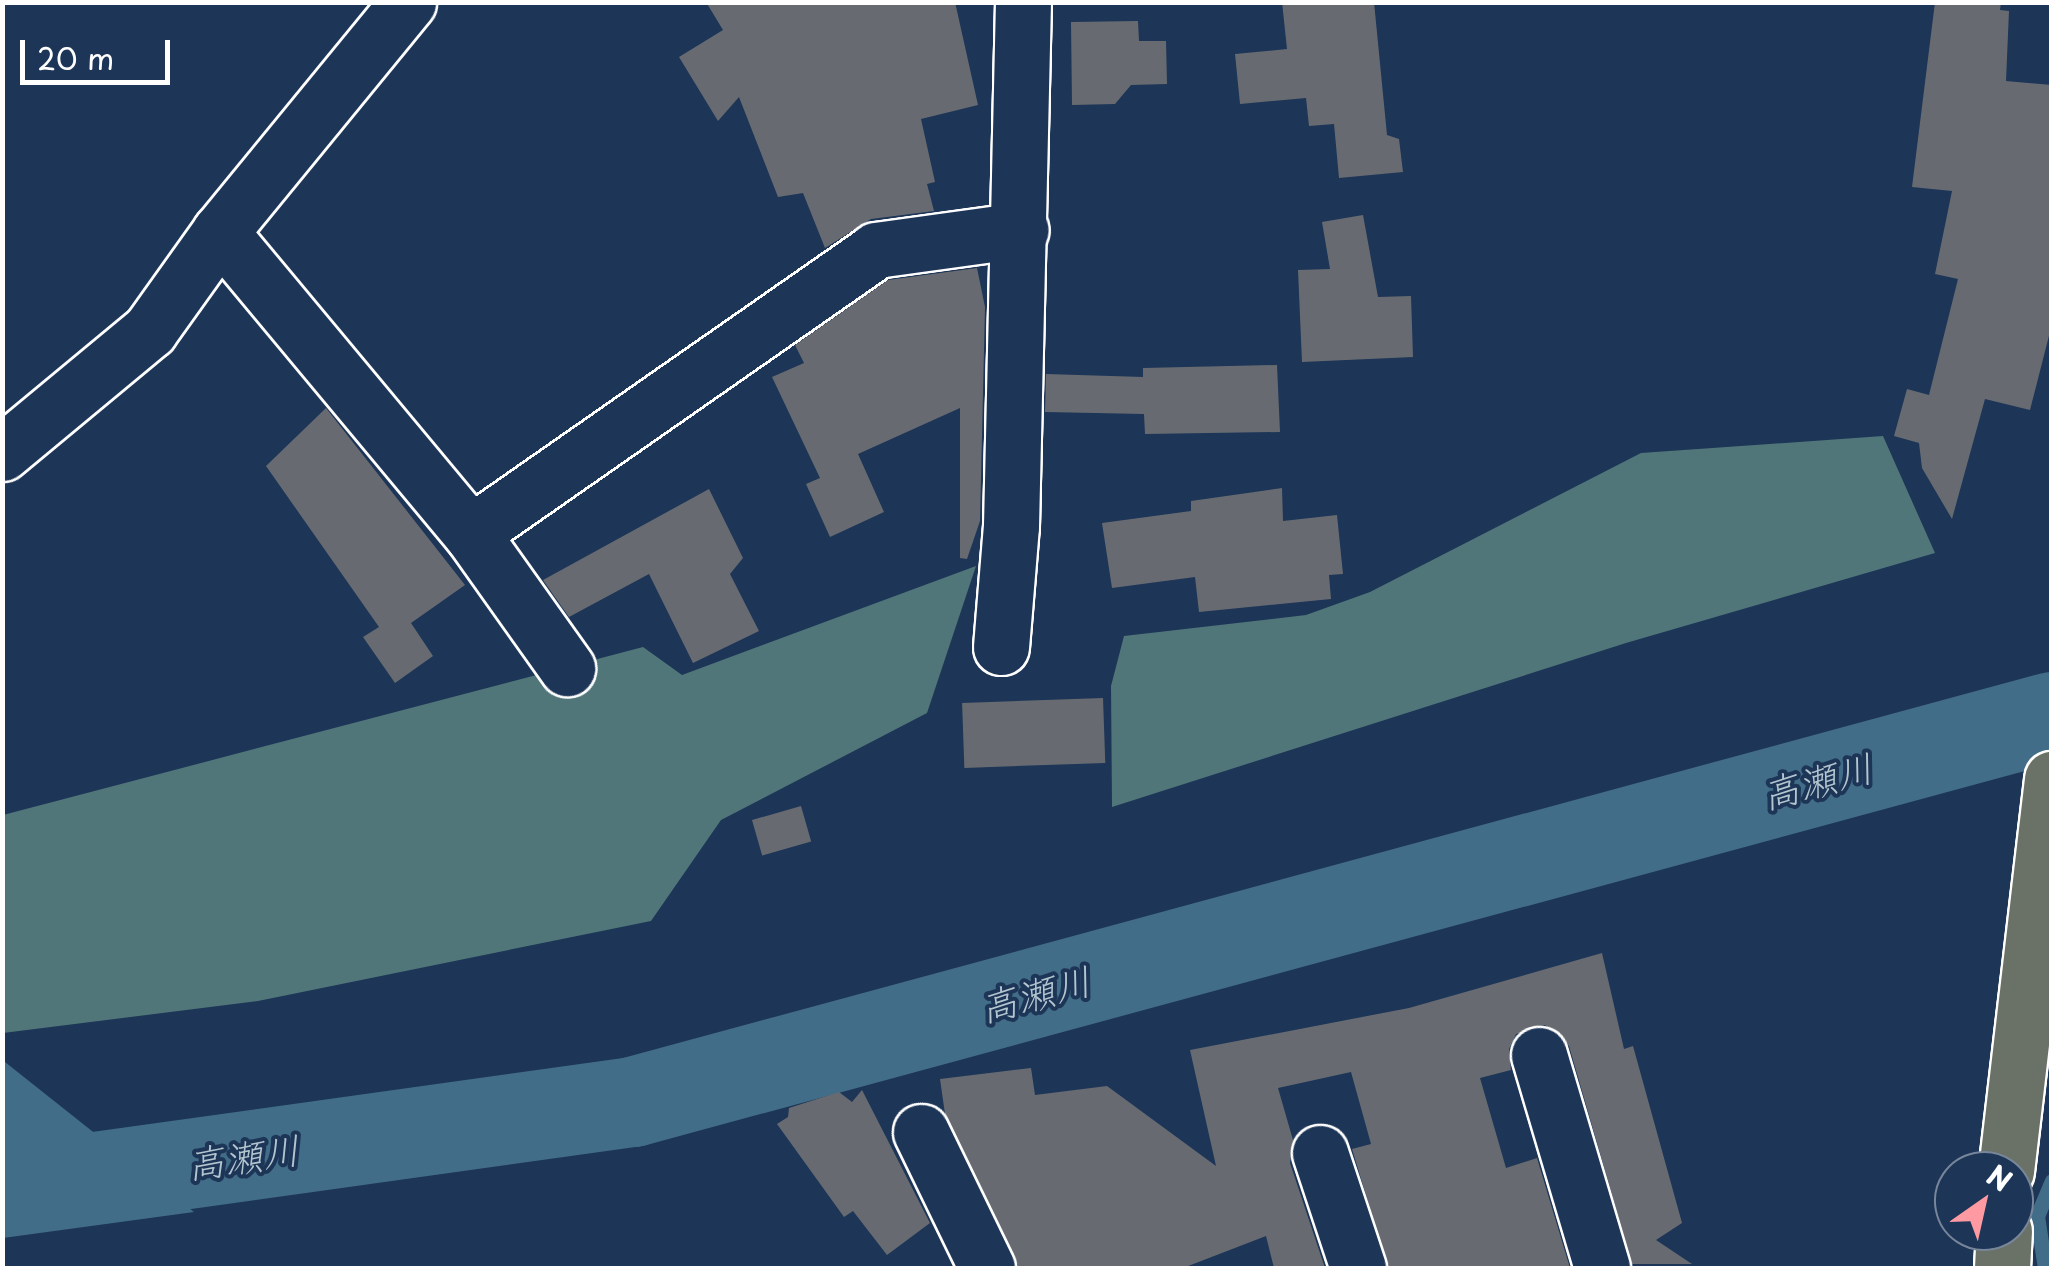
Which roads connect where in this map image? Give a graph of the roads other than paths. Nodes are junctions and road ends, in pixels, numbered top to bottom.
1 (408, 2) edge
2 (1023, 2) edge
3 (1021, 230) junction
4 (220, 232) junction
5 (2, 452) edge
6 (471, 533) junction
7 (1001, 648) dead end
8 (567, 668) dead end
9 (2052, 779) edge
10 (1539, 1055) dead end
11 (922, 1132) dead end
12 (2008, 1151) edge
13 (1320, 1153) dead end
14 (987, 1268) edge
15 (1358, 1268) edge
16 (1602, 1268) edge

1 - 4 street
2 - 3 street
3 - 6 street
3 - 7 street
4 - 5 street
4 - 6 street
6 - 8 street
9 - 12 main road
10 - 16 street
11 - 14 street
13 - 15 street

